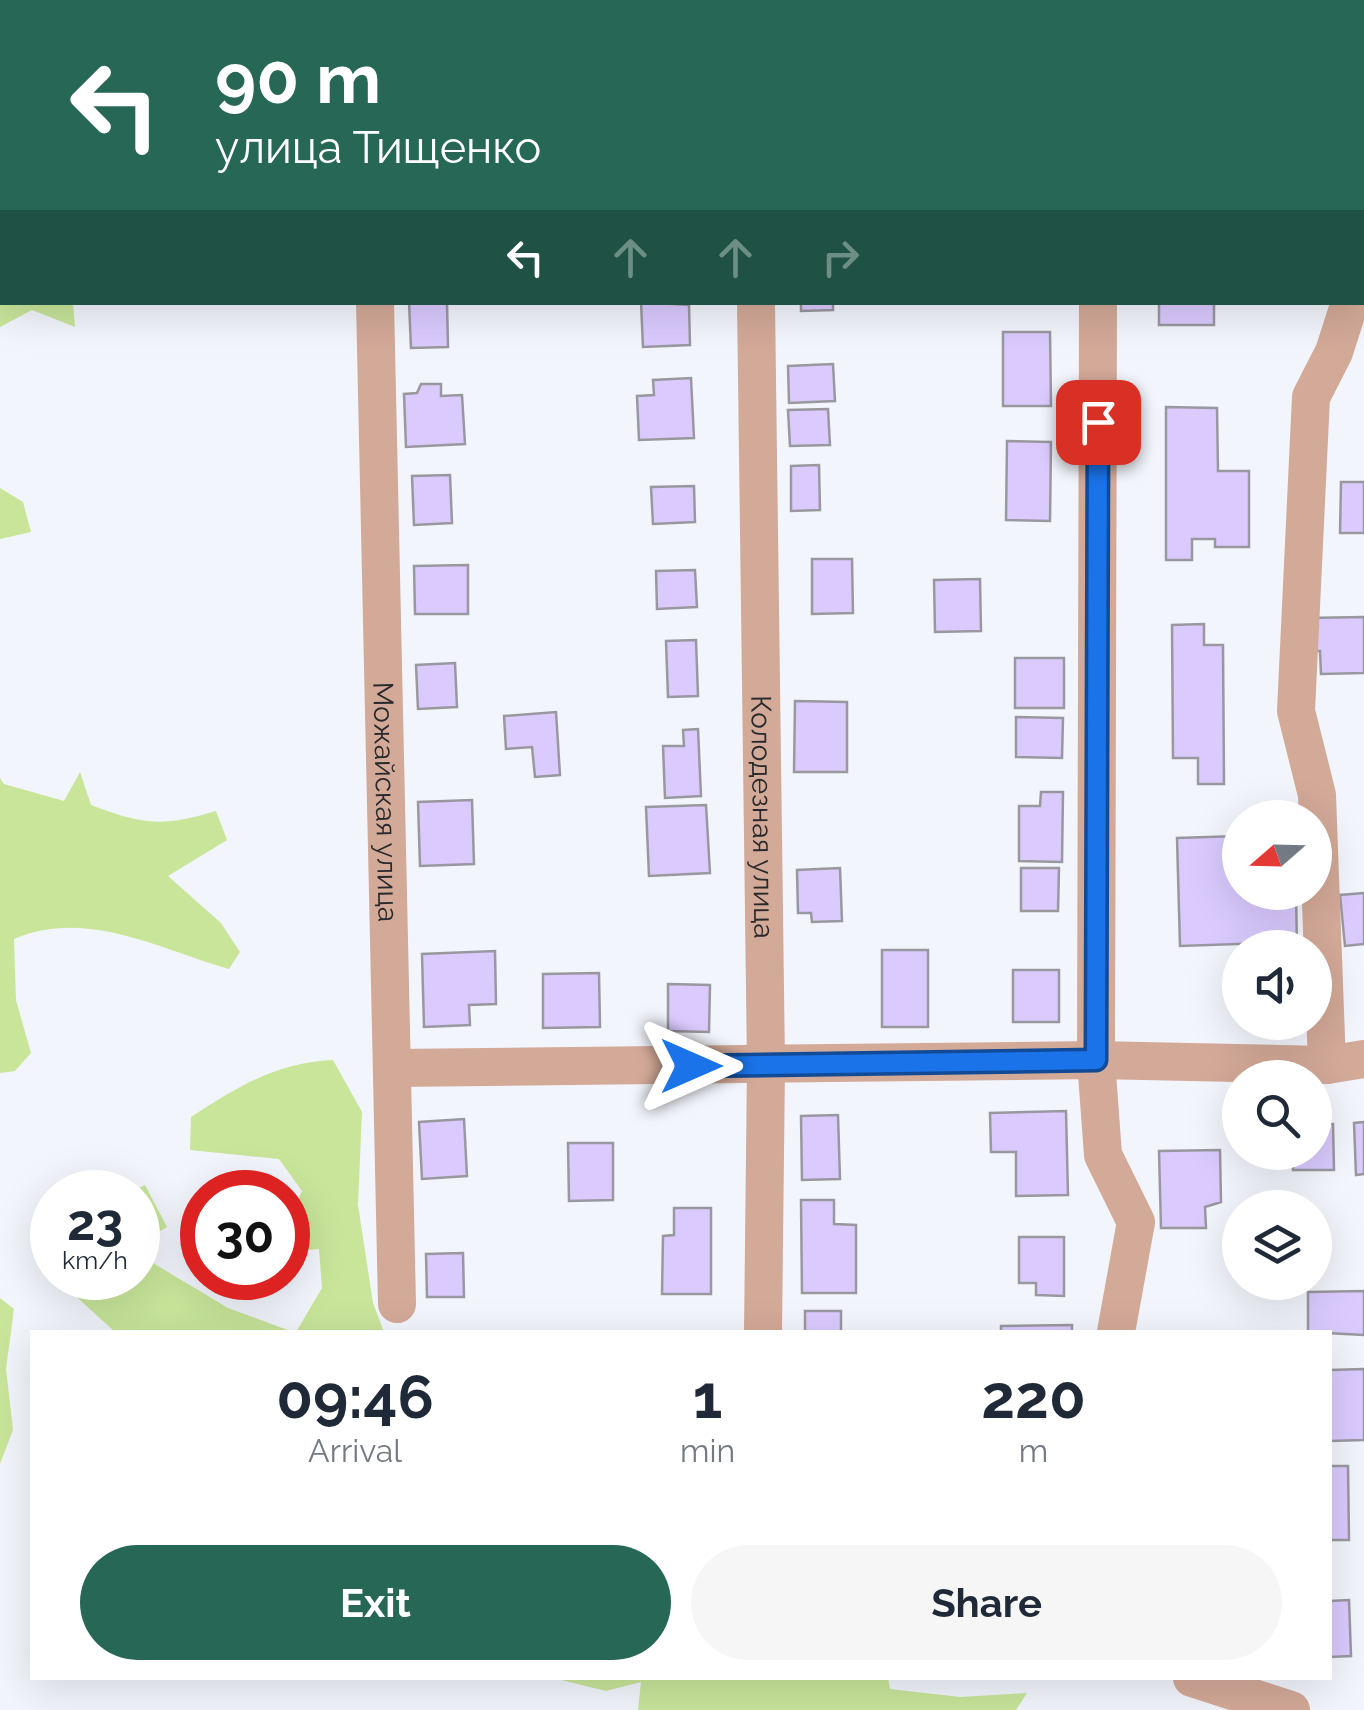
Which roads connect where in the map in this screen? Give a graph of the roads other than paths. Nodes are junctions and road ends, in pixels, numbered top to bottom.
1 (375, 305) edge
2 (756, 305) edge
3 (1098, 305) edge
4 (1349, 305) edge
5 (1096, 1060) junction
6 (1346, 1062) edge
7 (766, 1065) junction
8 (393, 1068) junction
9 (397, 1304) dead end
10 (763, 1330) edge
11 (1116, 1330) edge
12 (1198, 1680) edge
13 (1291, 1710) edge

1 - 8 street, Можайская улица
2 - 7 street, Колодезная улица
3 - 5 street
4 - 6 street
5 - 6 street
5 - 7 street
5 - 11 street
7 - 8 street
7 - 10 street, Колодезная улица
8 - 9 street, Можайская улица
12 - 13 street

